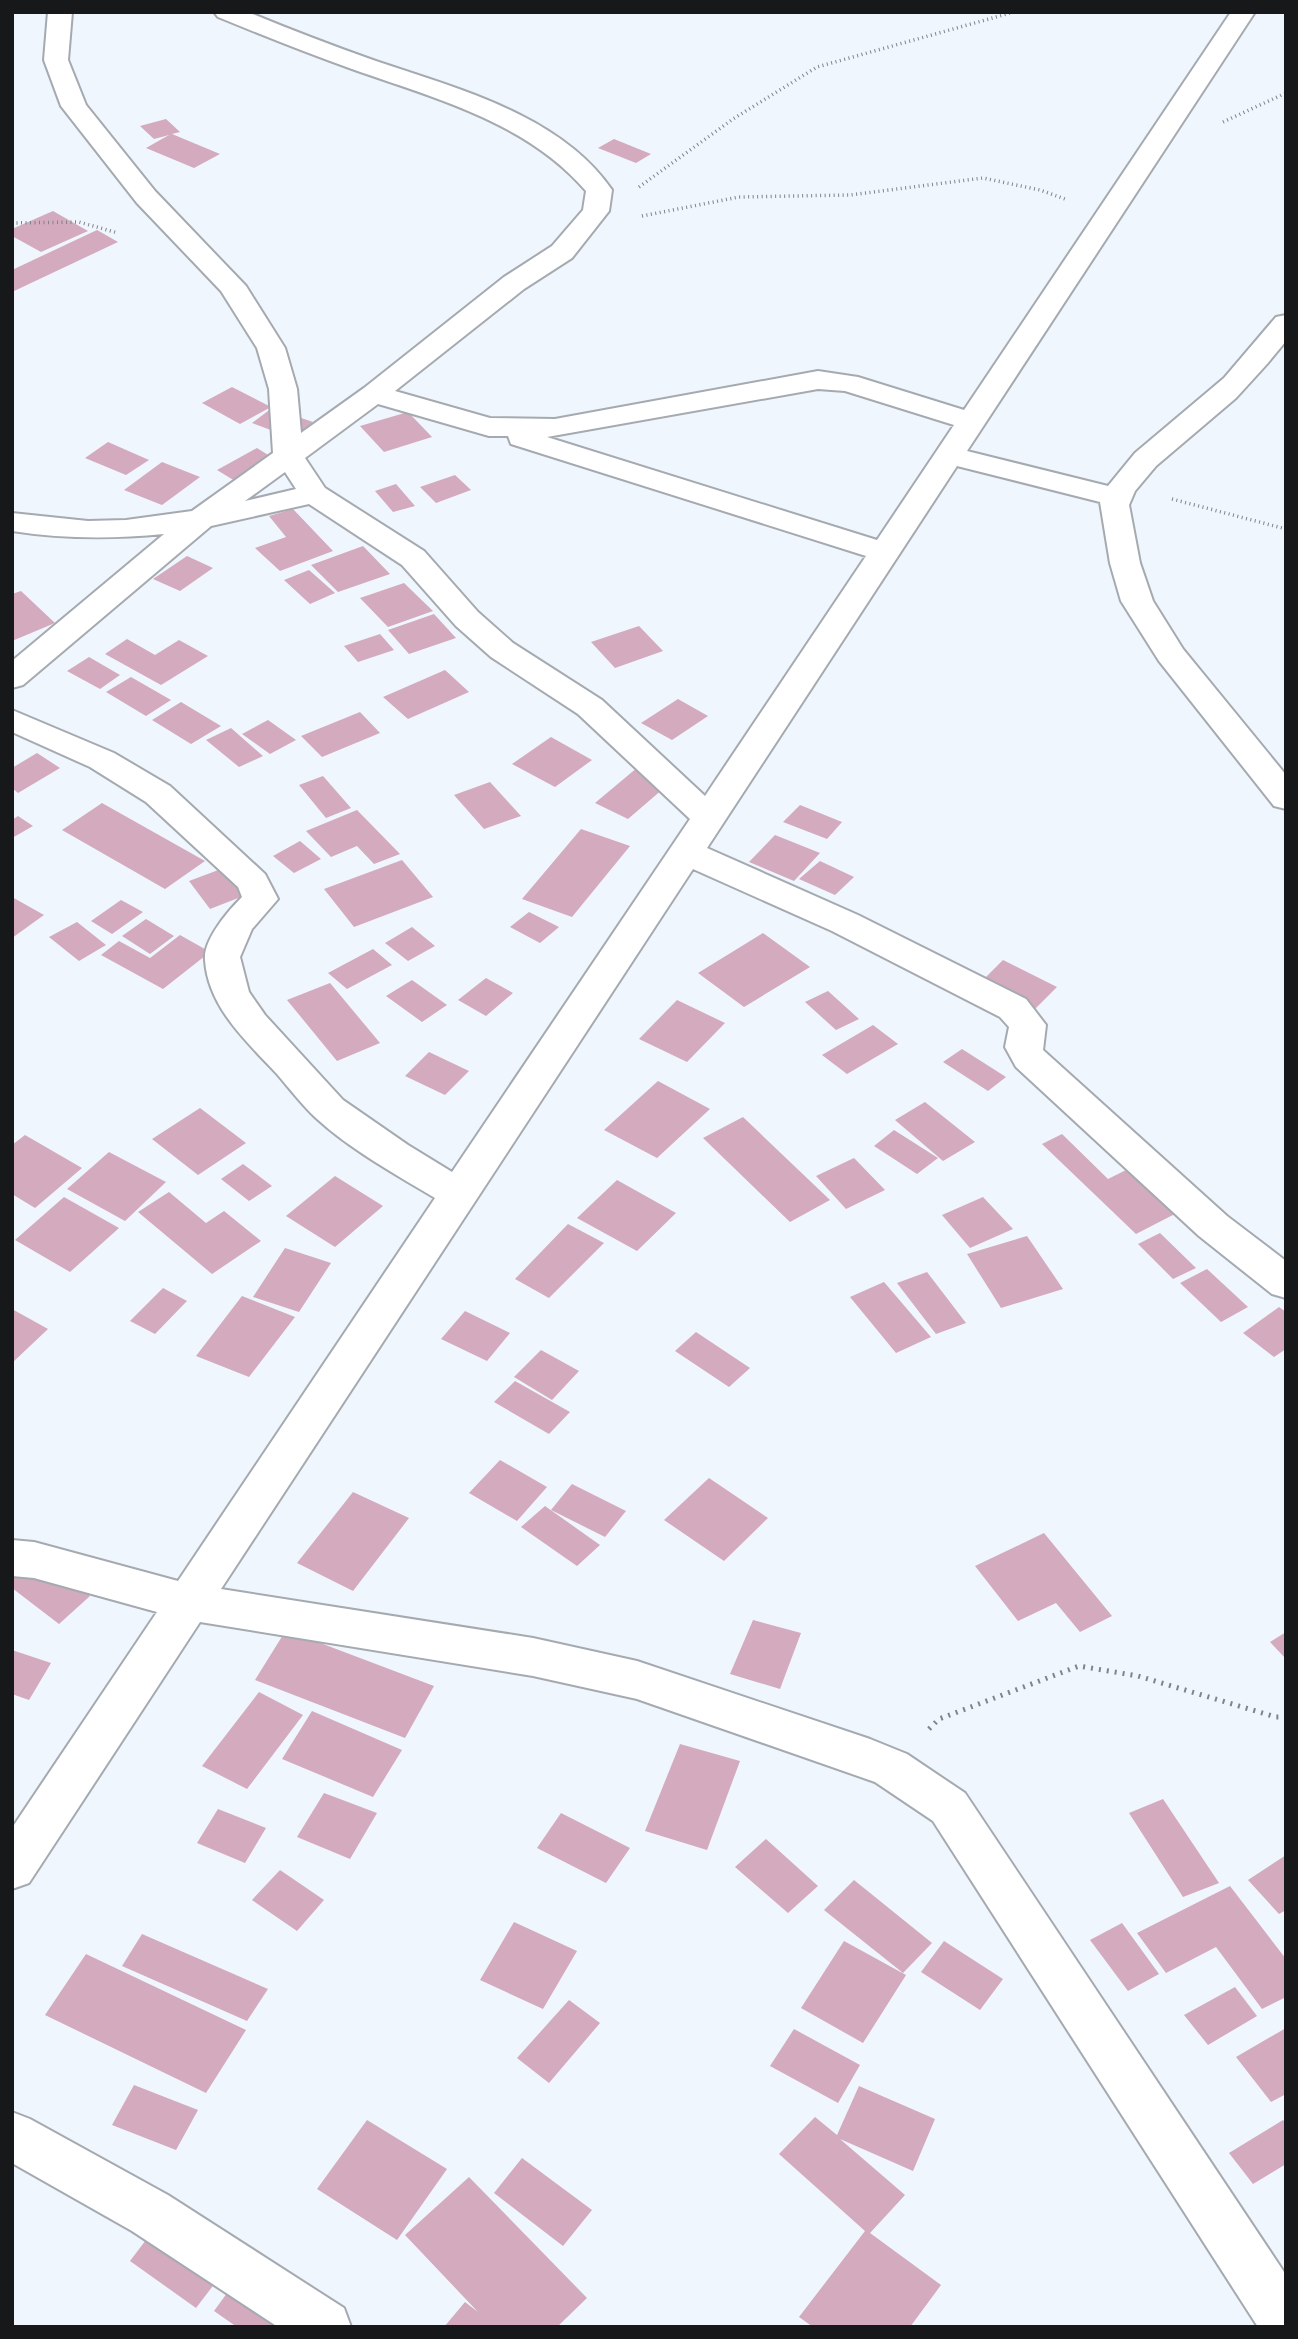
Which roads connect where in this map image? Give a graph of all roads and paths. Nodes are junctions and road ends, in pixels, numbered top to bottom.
1 (60, 12) edge
2 (226, 12) edge
3 (1014, 12) edge
4 (1243, 12) edge
5 (596, 211) junction
6 (1108, 214) junction
7 (12, 223) edge
8 (118, 233) dead end
9 (562, 251) junction
10 (1286, 323) edge
11 (374, 394) junction
12 (971, 421) junction
13 (489, 427) junction
14 (288, 454) junction
15 (949, 455) junction
16 (1120, 491) junction
17 (314, 494) junction
18 (198, 521) junction
19 (12, 522) edge
20 (1286, 529) edge
21 (884, 552) junction
22 (12, 678) edge
23 (12, 720) edge
24 (1286, 798) edge
25 (709, 817) junction
26 (685, 852) junction
27 (459, 1194) junction
28 (1286, 1283) edge
29 (12, 1558) edge
30 (188, 1602) junction
31 (1286, 1717) edge
32 (891, 1768) junction
33 (12, 1868) edge
34 (12, 2136) edge
35 (1286, 2322) edge
36 (325, 2327) edge

1 - 14 street
2 - 5 street
3 - 5 path
4 - 6 street
5 - 9 street
6 - 9 path
6 - 12 street
7 - 8 path
9 - 11 street
10 - 16 street
11 - 13 street
11 - 14 street
12 - 13 street
12 - 15 street
13 - 21 street
14 - 17 street
14 - 18 street
15 - 16 street
15 - 21 street
16 - 20 path
16 - 24 street
17 - 18 street
17 - 25 street
18 - 19 street
18 - 22 street
21 - 25 street
23 - 27 street
25 - 26 street
26 - 27 street
26 - 28 street
27 - 30 street
29 - 30 street
30 - 32 street
30 - 33 street
31 - 32 path
32 - 35 street
34 - 36 street

